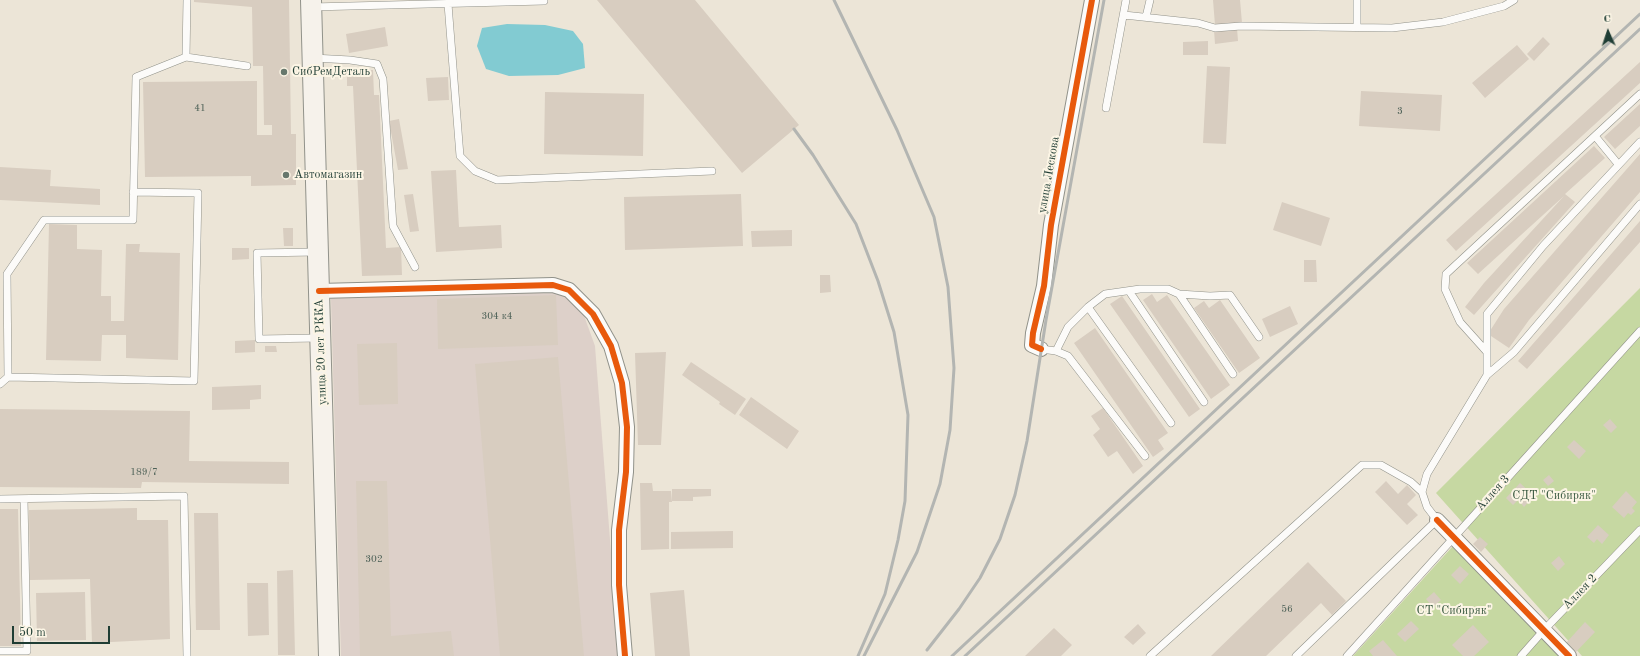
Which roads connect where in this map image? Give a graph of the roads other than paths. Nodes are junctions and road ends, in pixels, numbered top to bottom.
1 (187, 0) edge
2 (1092, 0) edge
3 (1126, 0) edge
4 (1150, 0) edge
5 (1357, 0) edge
6 (1514, 0) edge
7 (544, 1) edge
8 (431, 2) edge
9 (311, 4) edge
10 (448, 4) junction
11 (1124, 15) junction
12 (1146, 17) junction
13 (1357, 28) junction
14 (186, 57) junction
15 (311, 58) dead end
16 (247, 66) dead end
17 (1640, 94) edge
18 (1106, 108) dead end
19 (1595, 136) junction
20 (1640, 142) edge
21 (1618, 164) junction
22 (712, 171) dead end
23 (133, 192) junction
24 (1640, 204) edge
25 (318, 252) junction
26 (415, 267) dead end
27 (1129, 290) junction
28 (319, 291) junction
29 (1178, 294) junction
30 (1088, 307) junction
31 (1640, 331) edge
32 (1259, 337) dead end
33 (320, 338) junction
34 (1041, 349) joint
35 (1056, 351) junction
36 (1486, 351) junction
37 (1233, 374) dead end
38 (1487, 375) junction
39 (8, 377) junction
40 (0, 384) edge
41 (1204, 402) dead end
42 (1171, 423) dead end
43 (1145, 456) dead end
44 (1422, 492) junction
45 (0, 499) edge
46 (24, 499) junction
47 (1437, 520) junction
48 (1640, 530) edge
49 (1454, 536) junction
50 (1544, 630) junction
51 (0, 651) edge
52 (187, 656) edge
53 (329, 656) edge
54 (625, 656) edge
55 (1150, 656) edge
56 (1296, 656) edge
57 (1347, 656) edge
58 (1521, 656) edge
59 (1569, 656) edge

1 - 14 lane
2 - 34 street, улица Лескова
3 - 11 lane
4 - 12 lane
5 - 13 lane
6 - 13 lane
7 - 10 lane
8 - 9 lane
8 - 10 lane
9 - 25 main road, улица 20 лет РККА
10 - 22 lane
11 - 12 lane
11 - 18 lane
12 - 13 lane
14 - 16 lane
14 - 23 lane
15 - 26 lane
17 - 19 lane
19 - 21 lane
19 - 36 lane
20 - 21 lane
21 - 36 lane
23 - 39 lane
23 - 39 lane
24 - 38 lane
25 - 28 main road, улица 20 лет РККА
25 - 33 lane
27 - 29 lane
27 - 30 lane
27 - 41 lane
28 - 33 main road, улица 20 лет РККА
28 - 54 street
29 - 32 lane
29 - 37 lane
30 - 35 lane
30 - 42 lane
31 - 49 lane, Аллея 3
33 - 53 main road, улица 20 лет РККА
34 - 35 lane
35 - 43 lane
36 - 38 lane
38 - 44 lane
39 - 40 lane
44 - 47 lane
44 - 55 lane
45 - 46 lane
46 - 51 lane
46 - 52 lane
47 - 49 street
47 - 56 lane
48 - 50 lane, Аллея 2
49 - 50 street
49 - 57 lane, Аллея 3
50 - 58 lane, Аллея 2
50 - 59 street

